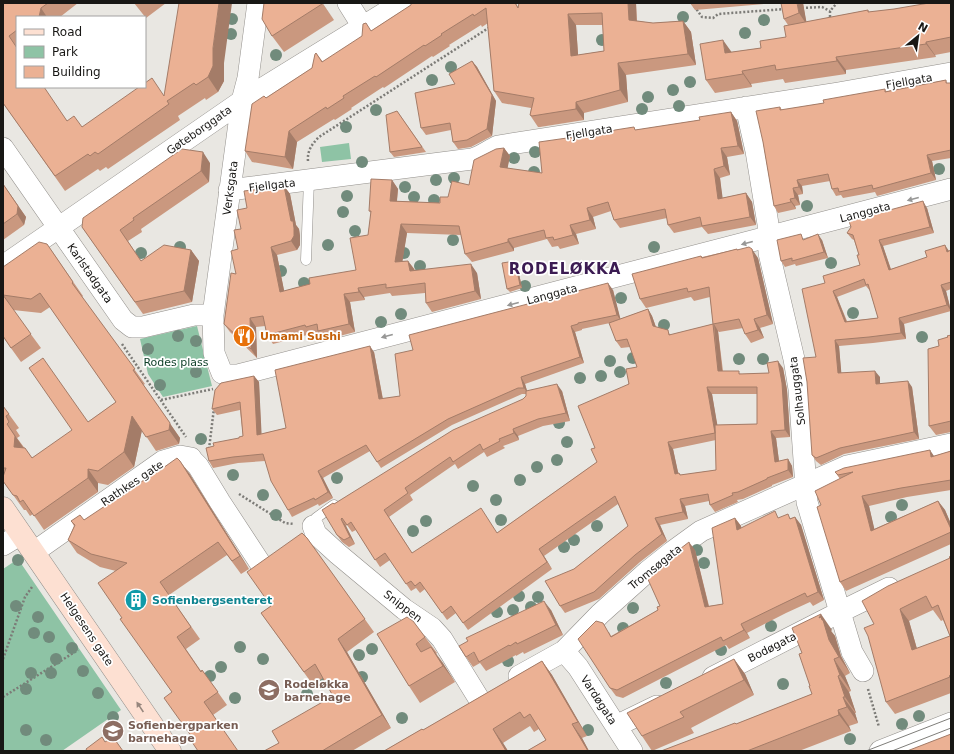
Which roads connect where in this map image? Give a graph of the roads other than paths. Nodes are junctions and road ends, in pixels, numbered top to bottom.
1 (258, 3) edge
2 (348, 3) edge
3 (401, 3) edge
4 (363, 26) junction
5 (951, 73) edge
6 (242, 101) junction
7 (746, 107) junction
8 (3, 148) edge
9 (309, 180) junction
10 (951, 189) edge
11 (229, 190) junction
12 (59, 227) junction
13 (769, 237) junction
14 (306, 260) dead end
15 (3, 266) edge
16 (213, 315) junction
17 (222, 373) joint
18 (951, 444) edge
19 (806, 486) junction
20 (341, 501) edge
21 (3, 508) edge
22 (313, 526) joint
23 (12, 539) edge
24 (34, 552) junction
25 (260, 563) edge
26 (908, 580) edge
27 (840, 612) junction
28 (564, 651) junction
29 (863, 671) dead end
30 (697, 686) edge
31 (676, 696) edge
32 (472, 703) joint
33 (951, 724) edge
34 (616, 726) junction
35 (170, 751) edge
36 (632, 751) edge
37 (880, 751) edge

1 - 6 street, Verksgata
2 - 4 street
3 - 4 street, Gøteborggata
4 - 6 street, Gøteborggata
5 - 7 street, Fjellgata
6 - 11 street, Verksgata
6 - 12 street, Gøteborggata
7 - 9 street, Fjellgata
7 - 13 street, Solhauggata
8 - 12 street, Karlstadgata
9 - 11 street, Fjellgata
9 - 14 lane
10 -> 13 street, Langgata
11 - 16 street, Verksgata
12 - 15 street, Gøteborggata
12 - 16 street, Karlstadgata
13 -> 17 street, Langgata
13 - 19 street, Solhauggata
16 - 17 street, Verksgata
18 - 19 street, Tromsøgata
19 - 27 street, Solhauggata
19 - 28 street, Tromsøgata
20 - 22 lane
21 - 23 street, Helgesens gate
22 - 32 street, Snippen
23 - 24 street, Helgesens gate
24 - 25 street, Rathkes gate
35 -> 24 street, Helgesens gate
26 - 27 street, Bodøgata
27 - 29 street, Solhauggata
27 - 30 street, Bodøgata
28 - 32 street, Tromsøgata
28 - 34 street, Vardøgata
31 - 34 street
33 - 37 street
34 - 36 street, Vardøgata

